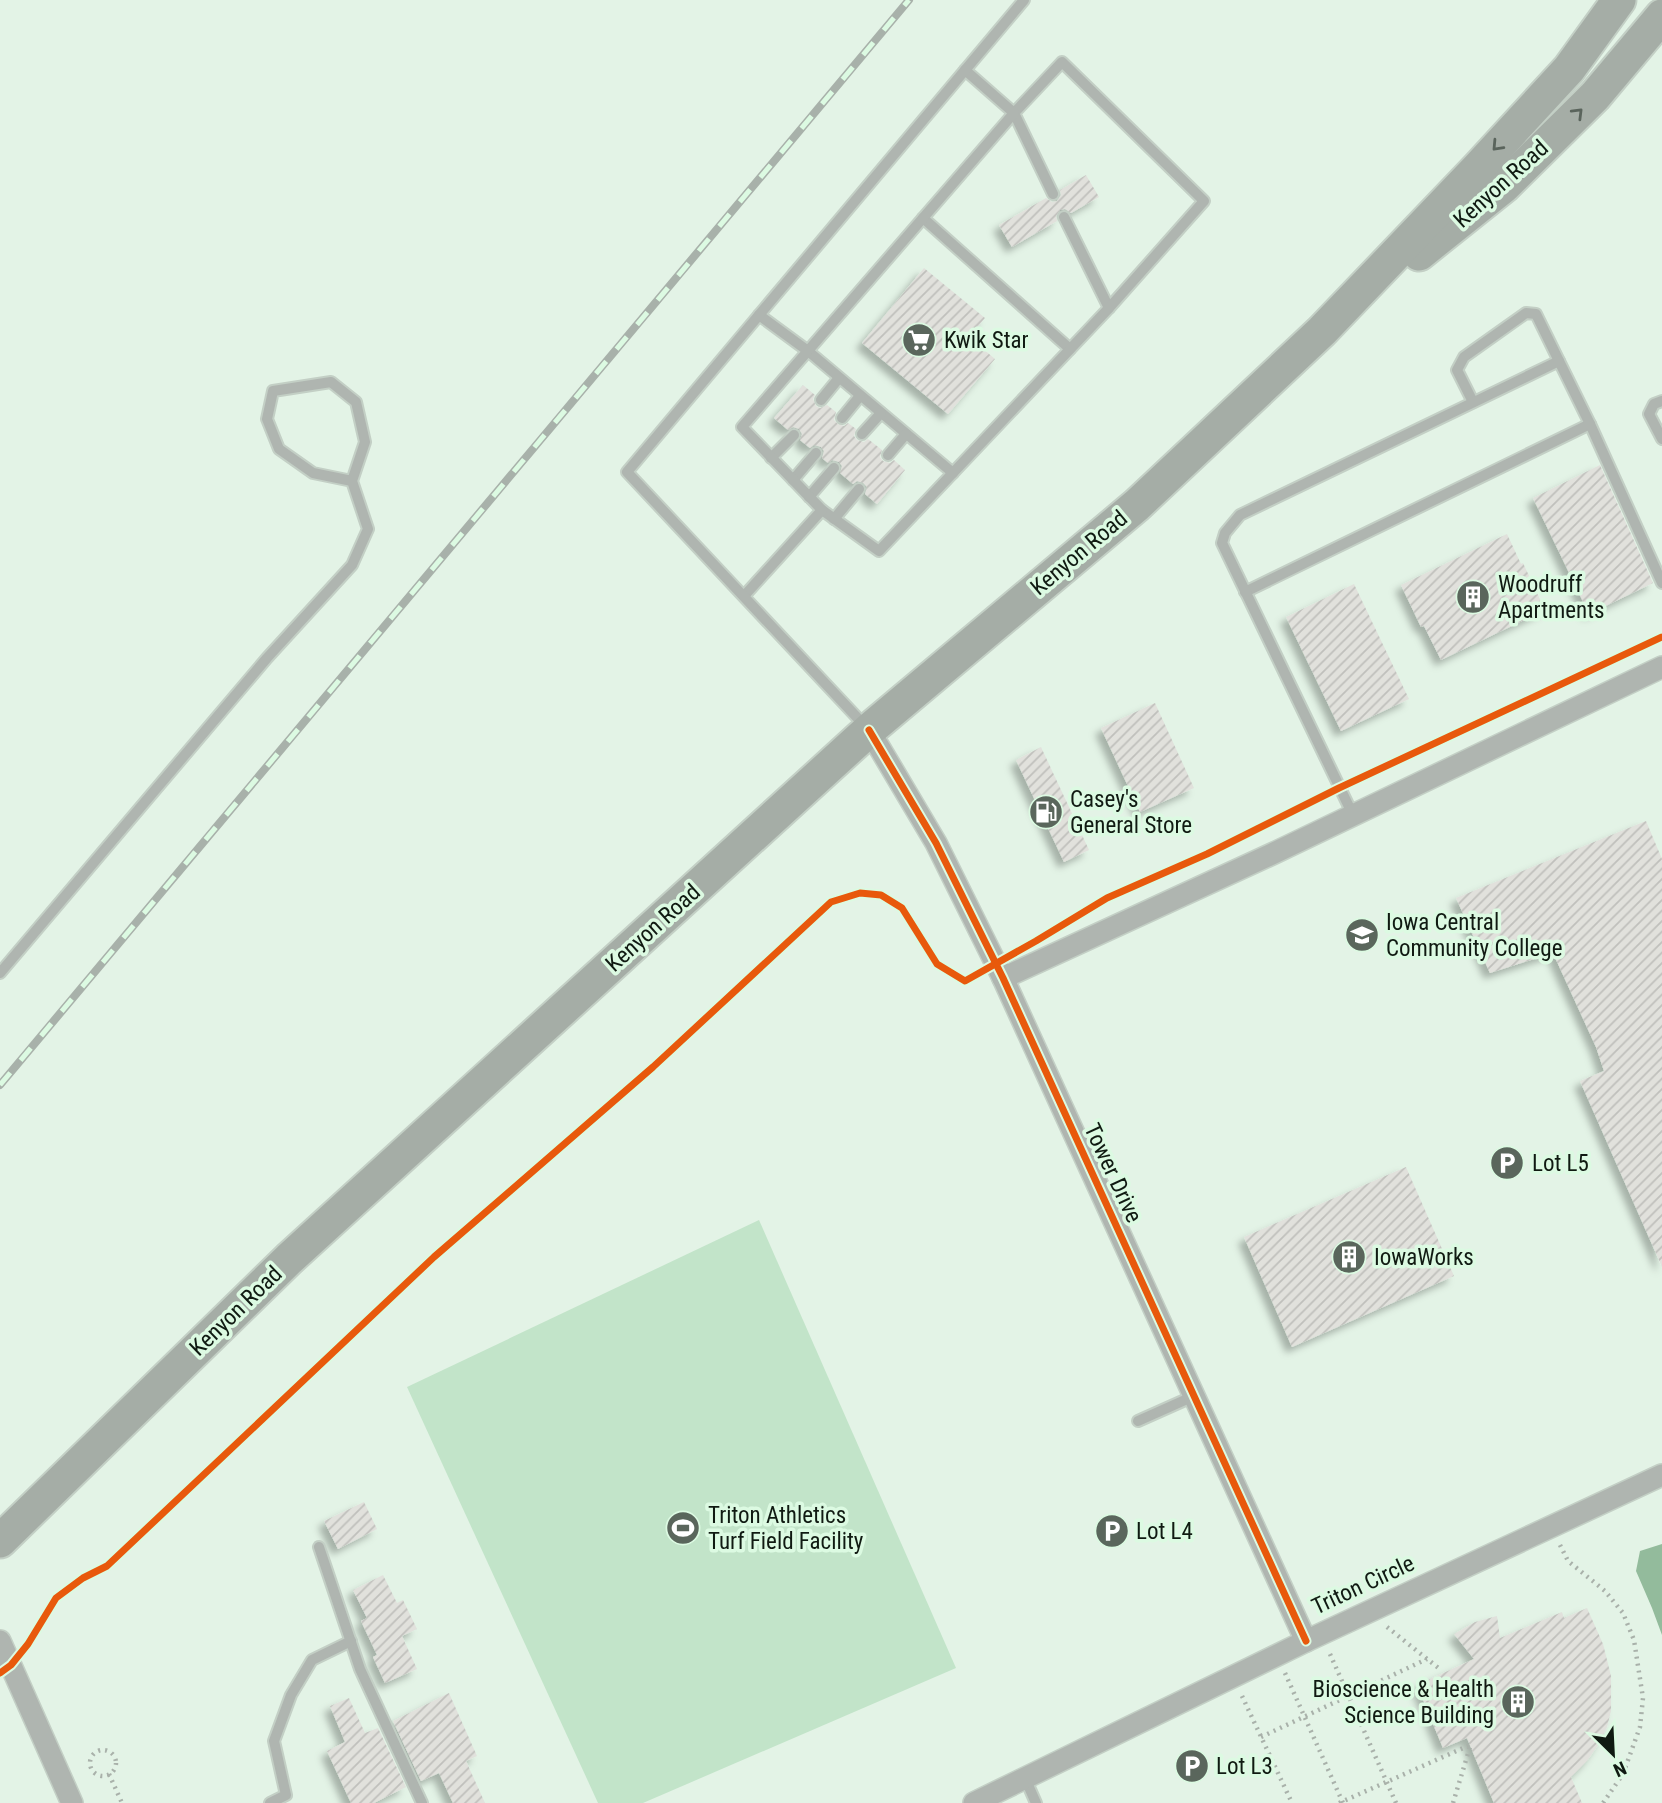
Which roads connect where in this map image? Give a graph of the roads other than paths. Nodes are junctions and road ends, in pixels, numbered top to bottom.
1 (1024, 0) edge
2 (1619, 0) edge
3 (1662, 16) edge
4 (965, 70) junction
5 (1014, 113) junction
6 (1053, 194) dead end
7 (1064, 217) dead end
8 (923, 218) junction
9 (1109, 308) junction
10 (760, 315) junction
11 (1322, 331) junction
12 (1070, 349) junction
13 (808, 351) junction
14 (1559, 361) junction
15 (839, 378) junction
16 (860, 396) junction
17 (821, 400) dead end
18 (1662, 401) edge
19 (1472, 402) junction
20 (881, 413) junction
21 (842, 418) dead end
22 (1590, 424) junction
23 (862, 434) dead end
24 (906, 434) junction
25 (794, 435) dead end
26 (1662, 439) edge
27 (816, 453) dead end
28 (888, 455) dead end
29 (771, 458) junction
30 (834, 468) dead end
31 (953, 473) junction
32 (793, 480) junction
33 (352, 481) junction
34 (859, 489) dead end
35 (809, 497) junction
36 (822, 510) junction
37 (834, 519) junction
38 (1662, 583) edge
39 (1245, 592) junction
40 (744, 596) junction
41 (1662, 667) edge
42 (869, 730) junction
43 (1353, 815) junction
44 (0, 974) edge
45 (1003, 978) junction
46 (1194, 1396) junction
47 (1138, 1421) dead end
48 (1662, 1475) edge
49 (0, 1541) edge
50 (319, 1547) dead end
51 (1314, 1637) junction
52 (351, 1641) junction
53 (0, 1642) edge
54 (1025, 1778) junction
55 (72, 1803) edge
56 (270, 1803) edge
57 (422, 1803) edge
58 (974, 1803) edge
59 (1036, 1803) edge

1 - 4 lane
2 -> 11 main road, Kenyon Road
11 -> 3 main road, Kenyon Road
4 - 5 lane
4 - 10 lane
5 - 6 lane
5 - 8 lane
5 - 9 lane
7 - 9 lane
8 - 12 lane
8 - 13 lane
9 - 12 lane
10 - 13 lane
10 - 40 lane
11 - 42 main road, Kenyon Road
12 - 31 lane
13 - 15 lane
13 - 29 lane
14 - 19 lane
14 - 19 lane
14 - 22 lane
15 - 16 lane
15 - 17 lane
16 - 20 lane
16 - 21 lane
18 - 26 lane
19 - 39 lane
20 - 23 lane
20 - 24 lane
22 - 38 lane
22 - 39 lane
24 - 28 lane
24 - 31 lane
25 - 29 lane
27 - 32 lane
29 - 32 lane
30 - 35 lane
31 - 37 lane
32 - 35 lane
33 - 33 lane
33 - 44 lane
34 - 37 lane
35 - 36 lane
36 - 37 lane
36 - 40 lane
39 - 43 lane
40 - 42 lane
41 - 43 street
42 - 45 street, Tower Drive
42 - 49 main road, Kenyon Road
43 - 45 street
45 - 46 street, Tower Drive
46 - 47 lane
46 - 51 street, Tower Drive
48 - 51 street, Triton Circle
50 - 52 lane
51 - 54 street, Triton Circle
52 - 56 lane
52 - 57 lane
53 - 55 street
54 - 58 street, Triton Circle
54 - 59 lane

